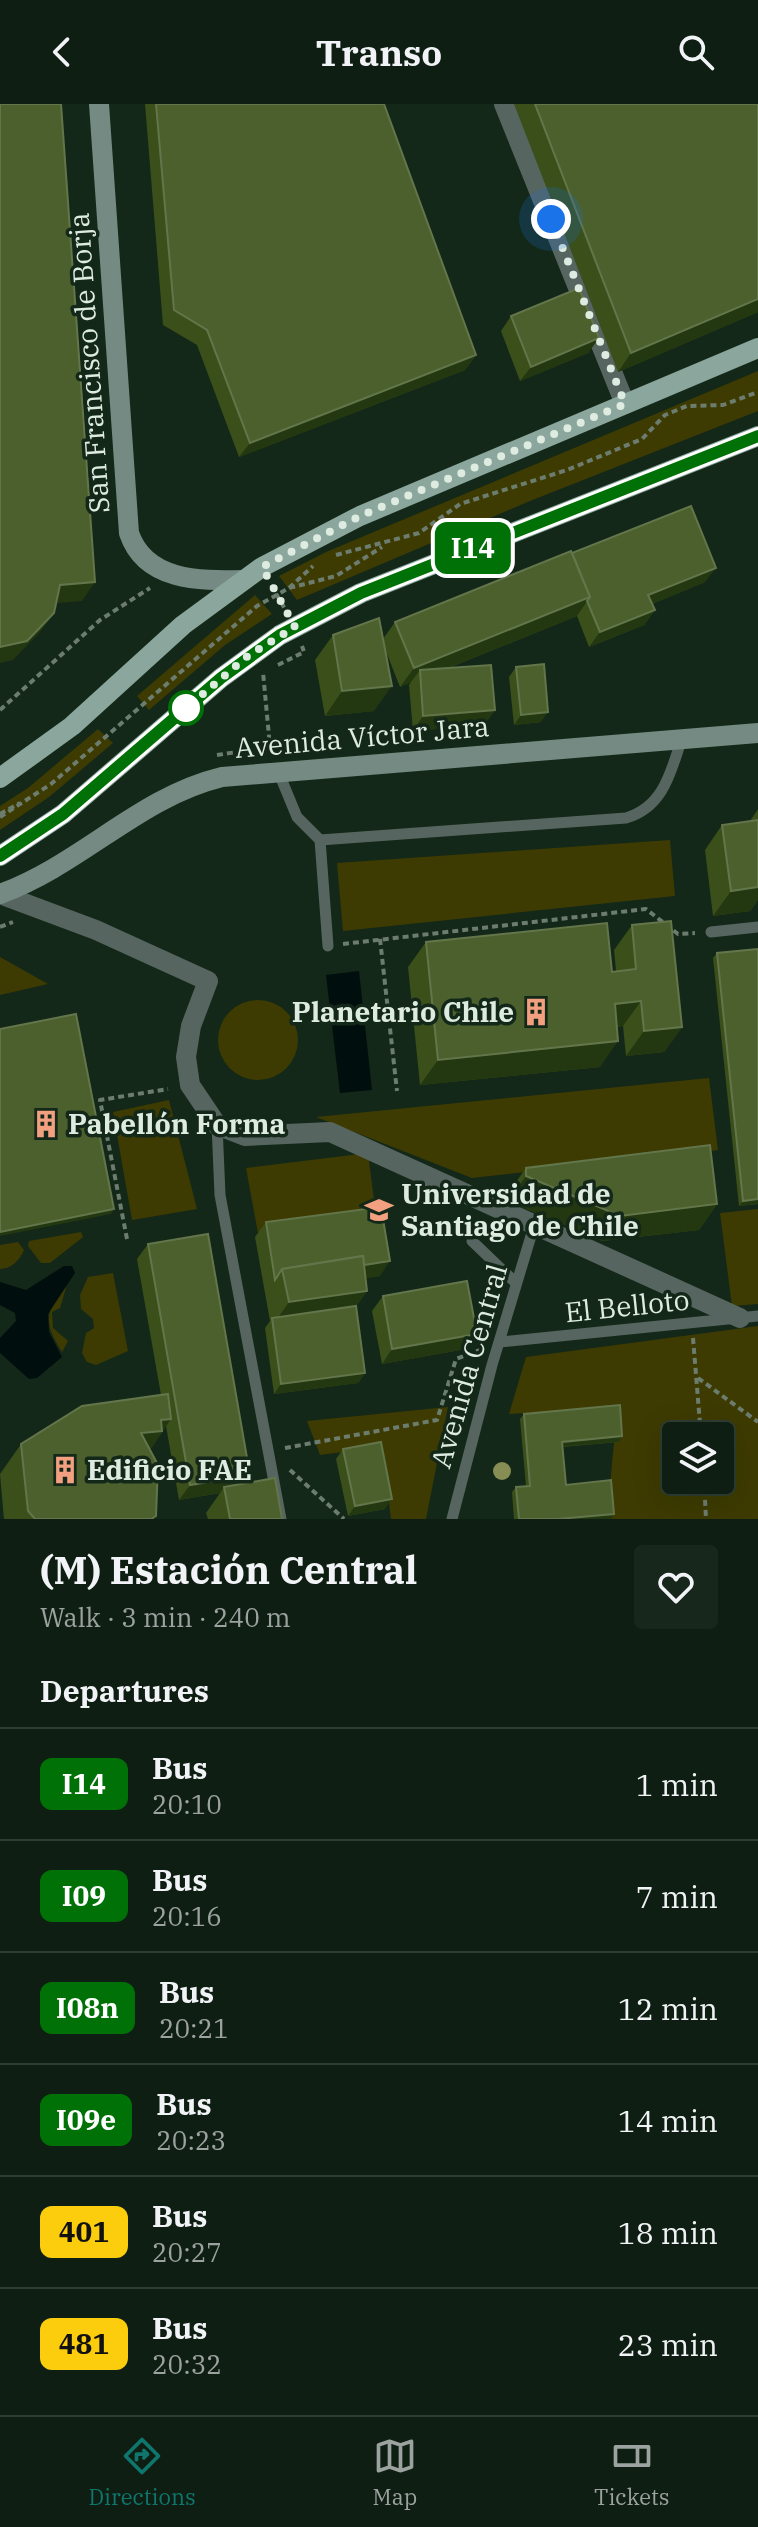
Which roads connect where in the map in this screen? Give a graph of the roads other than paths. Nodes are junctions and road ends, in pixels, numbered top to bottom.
1 (99, 104) edge
2 (504, 104) edge
3 (758, 348) edge
4 (625, 404) junction
5 (758, 436) edge
6 (242, 580) junction
7 (758, 733) edge
8 (682, 738) junction
9 (278, 771) junction
10 (0, 778) edge
11 (320, 840) junction
12 (0, 856) edge
13 (0, 894) edge
14 (758, 927) edge
15 (711, 932) dead end
16 (328, 946) dead end
17 (217, 1125) junction
18 (534, 1226) junction
19 (472, 1241) dead end
20 (516, 1283) junction
21 (749, 1317) edge
22 (500, 1342) junction
23 (281, 1519) edge
24 (452, 1519) edge

1 - 6 main road, San Francisco de Borja
2 - 4 street
3 - 4 main road
4 - 6 main road
5 - 12 main road
6 - 10 main road
7 - 8 main road, Avenida Víctor Jara
8 - 9 main road, Avenida Víctor Jara
8 - 11 lane
9 - 11 lane
9 - 13 main road, Avenida Víctor Jara
11 - 16 lane
13 - 17 street
14 - 15 lane
17 - 18 street
17 - 23 lane
18 - 20 lane, Avenida Central
18 - 21 street
19 - 20 lane
20 - 22 lane, Avenida Central
21 - 22 lane, El Belloto
22 - 24 lane, Avenida Central

